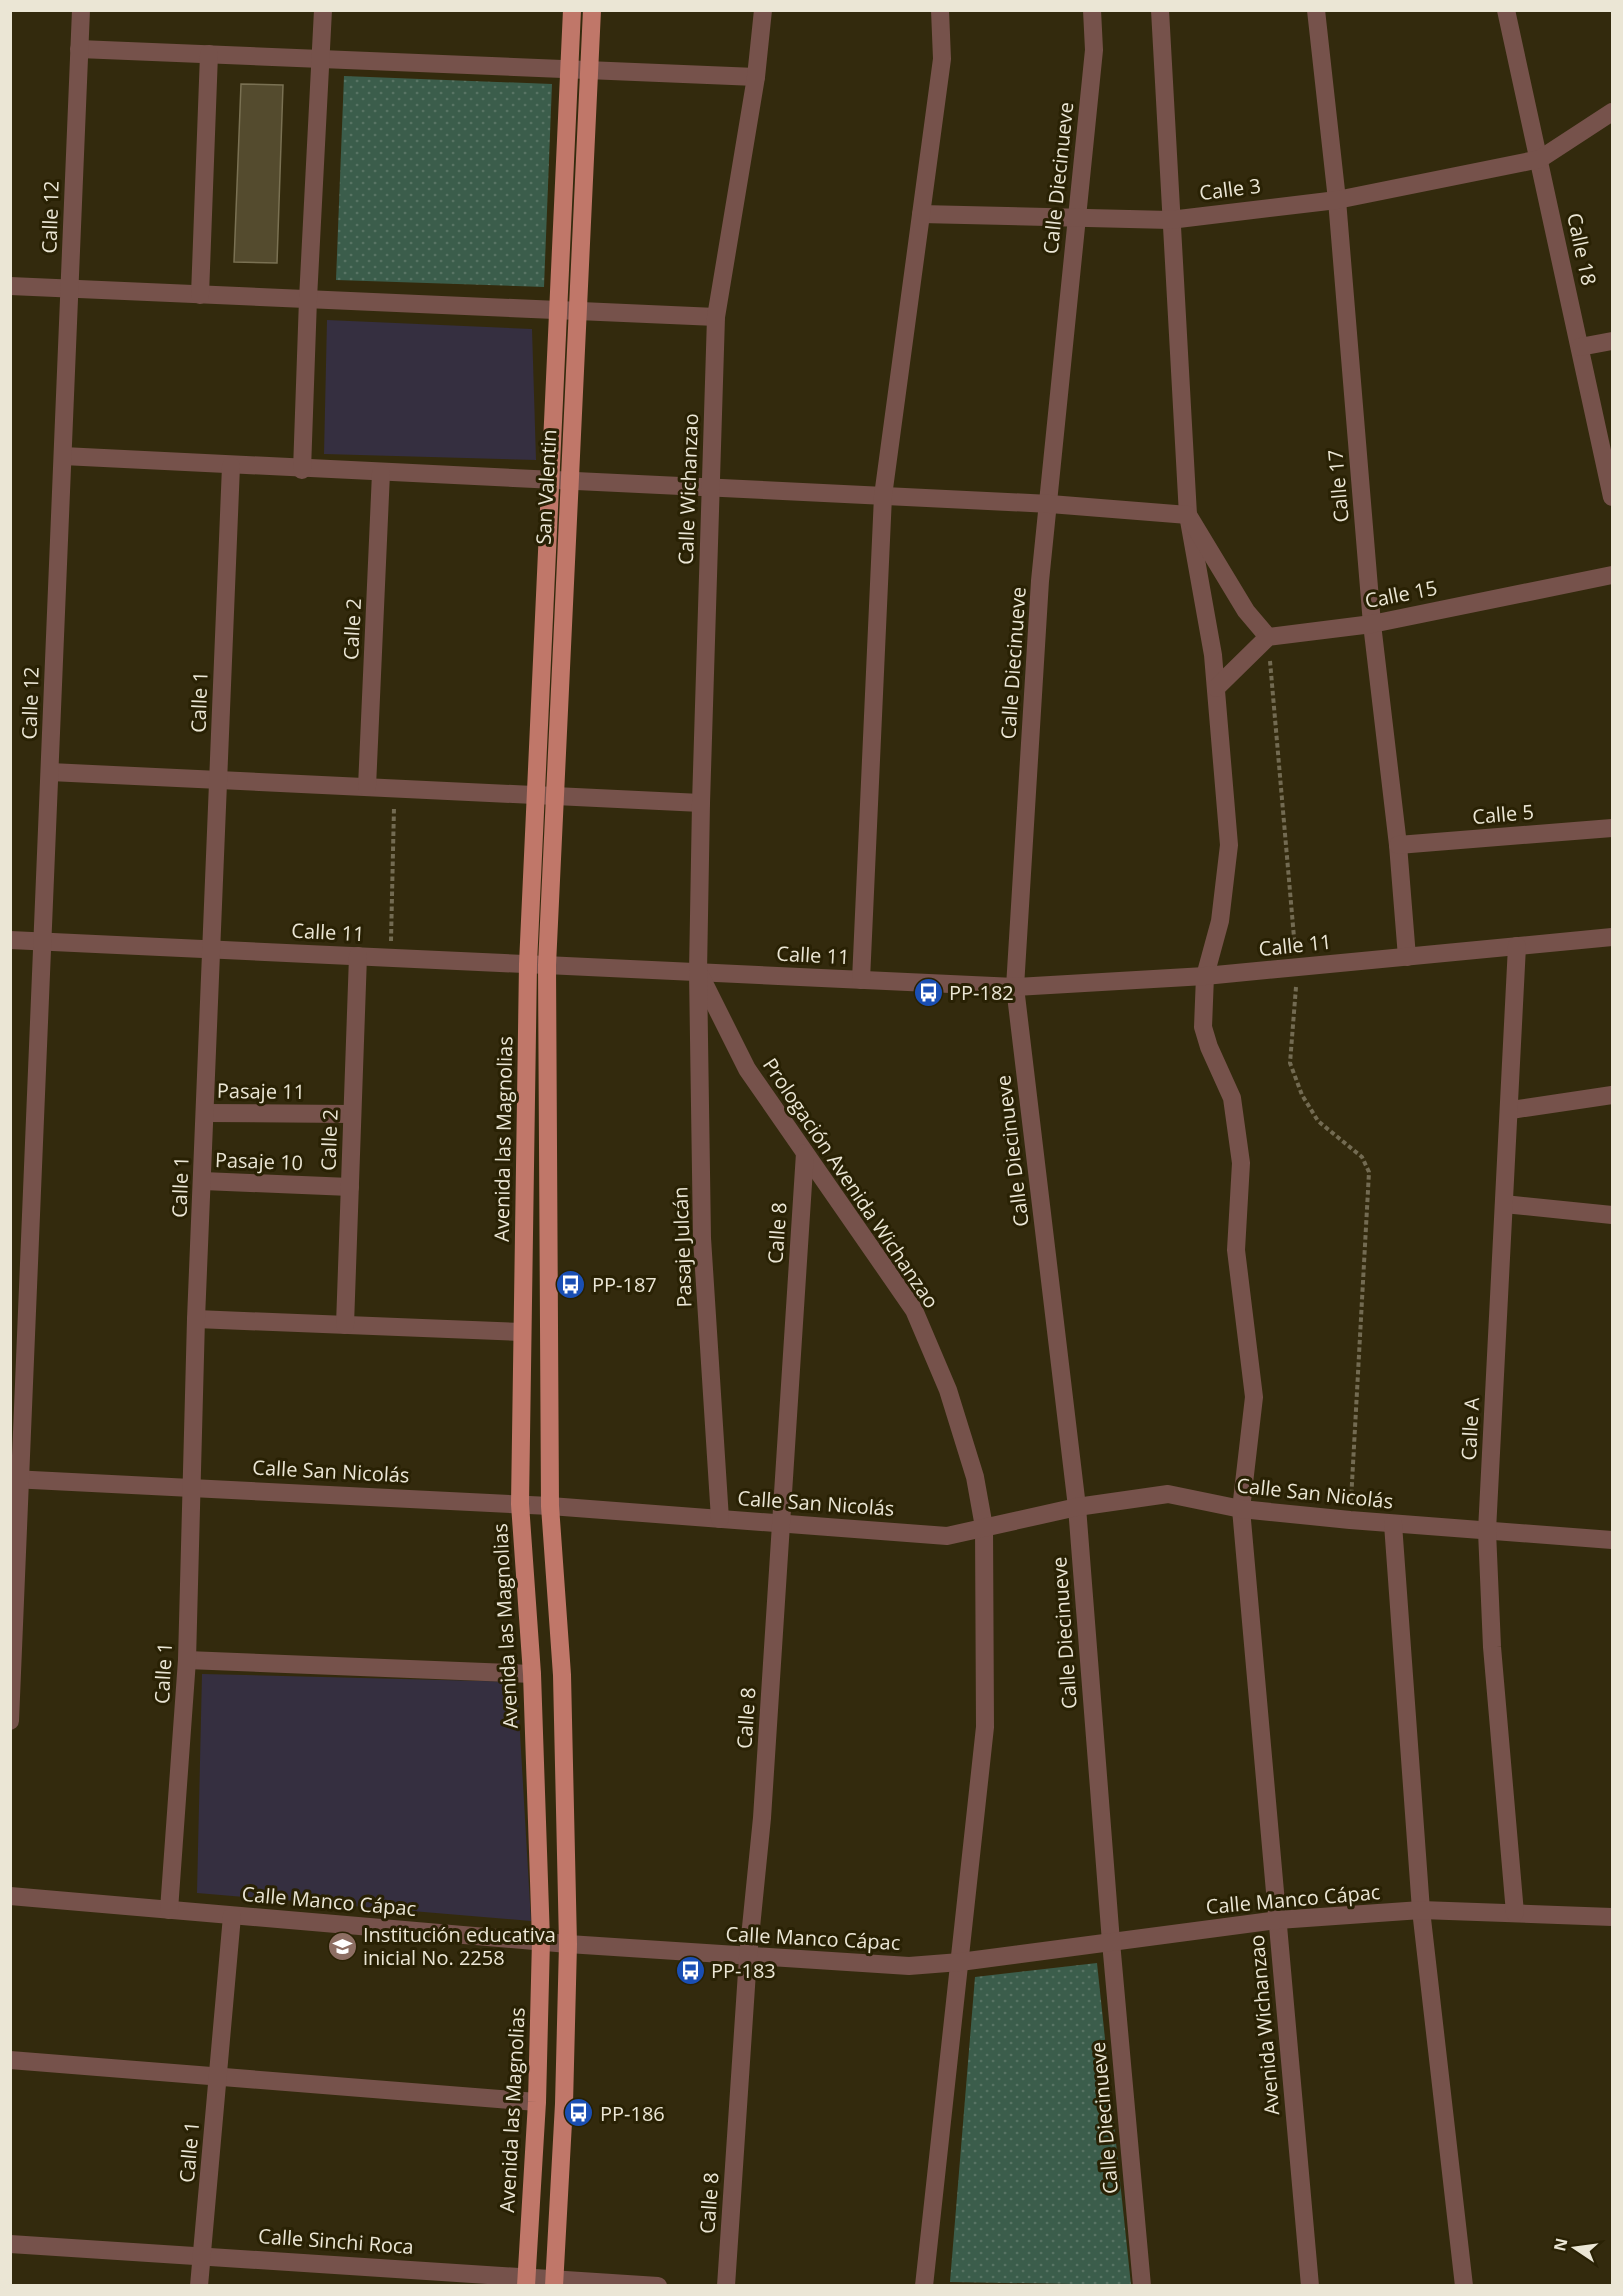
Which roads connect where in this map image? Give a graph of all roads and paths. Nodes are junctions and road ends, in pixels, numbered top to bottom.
1 (81, 10) edge
2 (323, 10) edge
3 (572, 10) edge
4 (592, 10) edge
5 (763, 10) edge
6 (940, 10) edge
7 (1092, 10) edge
8 (1160, 10) edge
9 (1316, 10) edge
10 (1506, 10) edge
11 (79, 49) junction
12 (209, 54) junction
13 (320, 59) junction
14 (569, 70) junction
15 (589, 71) junction
16 (756, 77) junction
17 (1612, 112) edge
18 (1540, 159) junction
19 (1337, 200) junction
20 (921, 214) junction
21 (1076, 216) junction
22 (1170, 220) junction
23 (10, 286) edge
24 (69, 289) junction
25 (200, 295) junction
26 (308, 299) junction
27 (557, 311) junction
28 (578, 312) junction
29 (716, 317) junction
30 (1612, 341) edge
31 (1580, 347) junction
32 (63, 456) junction
33 (231, 466) junction
34 (302, 470) junction
35 (381, 473) junction
36 (549, 480) junction
37 (568, 481) junction
38 (711, 487) junction
39 (883, 496) junction
40 (1612, 496) edge
41 (1050, 504) junction
42 (1188, 515) junction
43 (1612, 575) edge
44 (1372, 624) junction
45 (1268, 637) junction
46 (1216, 688) junction
47 (50, 772) junction
48 (218, 780) junction
49 (367, 787) junction
50 (395, 788) junction
51 (545, 795) junction
52 (701, 803) junction
53 (1612, 828) edge
54 (1398, 845) junction
55 (1612, 937) edge
56 (10, 940) edge
57 (43, 941) junction
58 (1517, 946) junction
59 (210, 949) junction
60 (358, 956) junction
61 (1407, 957) junction
62 (391, 958) junction
63 (528, 964) junction
64 (547, 965) junction
65 (1297, 967) junction
66 (698, 972) junction
67 (1205, 976) junction
68 (861, 980) junction
69 (1015, 987) junction
70 (1612, 1095) edge
71 (1511, 1110) junction
72 (205, 1113) junction
73 (352, 1114) junction
74 (805, 1153) junction
75 (203, 1181) junction
76 (350, 1187) junction
77 (1504, 1204) junction
78 (1612, 1215) edge
79 (196, 1319) junction
80 (345, 1325) junction
81 (522, 1332) junction
82 (16, 1480) edge
83 (192, 1486) junction
84 (520, 1504) junction
85 (550, 1506) junction
86 (1077, 1507) junction
87 (1241, 1509) junction
88 (720, 1519) junction
89 (1350, 1520) junction
90 (781, 1523) junction
91 (1393, 1524) junction
92 (984, 1527) junction
93 (1487, 1531) junction
94 (1612, 1540) edge
95 (187, 1660) junction
96 (532, 1674) junction
97 (10, 1721) edge
98 (10, 1896) edge
99 (169, 1910) junction
100 (1421, 1910) junction
101 (1515, 1913) junction
102 (232, 1916) junction
103 (1612, 1917) edge
104 (1278, 1920) junction
105 (541, 1940) junction
106 (1111, 1942) junction
107 (568, 1944) junction
108 (748, 1957) junction
109 (960, 1962) junction
110 (10, 2060) edge
111 (218, 2076) junction
112 (537, 2102) junction
113 (10, 2244) edge
114 (201, 2255) junction
115 (526, 2281) edge
116 (554, 2282) edge
117 (200, 2286) edge
118 (658, 2286) edge
119 (726, 2286) edge
120 (924, 2286) edge
121 (1142, 2286) edge
122 (1310, 2286) edge
123 (1464, 2286) edge

1 - 11 street, Calle 12
2 - 13 street
3 - 14 main road, San Valentin
4 - 15 main road, San Valentin
5 - 16 street, Calle Wichanzao
6 - 20 street
7 - 21 street, Calle Diecinueve
8 - 22 street, Avenida Wichanzao
9 - 19 street, Calle 17
10 - 18 street, Calle 18
11 - 12 street
11 - 24 street, Calle 12
12 - 13 street
12 - 25 street
13 - 14 street
13 - 26 street
14 - 15 street
14 - 27 main road, San Valentin
15 - 16 street
15 - 28 main road, San Valentin
16 - 29 street, Calle Wichanzao
17 - 18 street
18 - 19 street, Calle 3
18 - 31 street, Calle 18
19 - 22 street, Calle 3
19 - 44 street, Calle 17
20 - 21 street, Calle 3
20 - 39 street
21 - 22 street, Calle 3
21 - 41 street, Calle Diecinueve
22 - 42 street, Avenida Wichanzao
23 - 24 street
24 - 25 street
24 - 32 street, Calle 12
25 - 26 street
26 - 27 street
26 - 34 street
27 - 28 street
27 - 36 main road, San Valentin
28 - 29 street
28 - 37 main road, San Valentin
29 - 38 street, Calle Wichanzao
30 - 31 street
31 - 40 street, Calle 18
32 - 33 street
32 - 47 street, Calle 12
33 - 34 street
33 - 48 street, Calle 1
34 - 35 street
35 - 36 street
35 - 49 street, Calle 2
36 - 37 street
36 - 51 main road, San Valentin
37 - 38 street
37 - 51 main road, San Valentin
38 - 39 street
38 - 52 street, Calle Wichanzao
39 - 41 street
39 - 68 street
41 - 42 street
41 - 69 street, Calle Diecinueve
42 - 45 street
42 - 46 street, Avenida Wichanzao
43 - 44 street, Calle 15
44 - 45 street, Calle 15
44 - 54 street, Calle 17
45 - 46 street
45 - 65 path
46 - 67 street, Avenida Wichanzao
47 - 48 street
47 - 57 street, Calle 12
48 - 49 street
48 - 59 street, Calle 1
49 - 50 street
50 - 51 street
50 - 62 path
51 - 52 street
51 - 63 main road, San Valentin
51 - 64 main road, San Valentin
52 - 66 street, Calle Wichanzao
53 - 54 street, Calle 5
54 - 61 street, Calle 17
55 - 58 street, Calle 11
56 - 57 street, Calle 11
57 - 59 street, Calle 11
57 - 82 street, Calle 12
58 - 61 street, Calle 11
58 - 71 street, Calle A
59 - 60 street, Calle 11
59 - 72 street, Calle 1
60 - 62 street, Calle 11
60 - 73 street, Calle 2
61 - 65 street, Calle 11
62 - 63 street, Calle 11
63 - 64 street, Calle 11
63 - 81 main road, Avenida las Magnolias
64 - 66 street, Calle 11
64 - 85 main road
65 - 67 street, Calle 11
65 - 89 path
66 - 68 street, Calle 11
66 - 74 street, Prologación Avenida Wichanzao
66 - 88 street, Pasaje Julcán
67 - 69 street, Calle 11
67 - 87 street, Avenida Wichanzao
68 - 69 street, Calle 11
69 - 86 street, Calle Diecinueve
70 - 71 street
71 - 77 street, Calle A
72 - 73 street, Pasaje 11
72 - 75 street, Calle 1
73 - 76 street, Calle 2
74 - 90 street, Calle 8
74 - 92 street, Prologación Avenida Wichanzao
75 - 76 street, Pasaje 10
75 - 79 street, Calle 1
76 - 80 street, Calle 2
77 - 78 street
77 - 93 street, Calle A
79 - 80 street
79 - 83 street, Calle 1
80 - 81 street
81 - 84 main road, Avenida las Magnolias
82 - 83 street, Calle San Nicolás
82 - 97 street, Calle 12
83 - 84 street, Calle San Nicolás
83 - 95 street, Calle 1
84 - 85 street, Calle San Nicolás
84 - 96 main road, Avenida las Magnolias
85 - 88 street, Calle San Nicolás
85 - 107 main road
86 - 87 street, Calle San Nicolás
86 - 92 street, Calle San Nicolás
86 - 106 street, Calle Diecinueve
87 - 89 street, Calle San Nicolás
87 - 104 street, Avenida Wichanzao
88 - 90 street, Calle San Nicolás
89 - 91 street, Calle San Nicolás
90 - 92 street, Calle San Nicolás
90 - 108 street, Calle 8
91 - 93 street, Calle San Nicolás
91 - 100 street
92 - 109 street, Prologación Avenida Wichanzao
93 - 94 street, Calle San Nicolás
93 - 101 street, Calle A
95 - 96 street
95 - 99 street, Calle 1
96 - 105 main road, Avenida las Magnolias
98 - 99 street, Calle Manco Cápac
99 - 102 street, Calle Manco Cápac
100 - 101 street, Calle Manco Cápac
100 - 104 street, Calle Manco Cápac
100 - 123 street
101 - 103 street, Calle Manco Cápac
102 - 105 street, Calle Manco Cápac
102 - 111 street, Calle 1
104 - 106 street, Calle Manco Cápac
104 - 122 street, Avenida Wichanzao
105 - 107 street, Calle Manco Cápac
105 - 112 main road, Avenida las Magnolias
106 - 109 street, Calle Manco Cápac
106 - 121 street, Calle Diecinueve
107 - 108 street, Calle Manco Cápac
107 - 116 main road
108 - 109 street, Calle Manco Cápac
108 - 119 street, Calle 8
109 - 120 street, Prologación Avenida Wichanzao
110 - 111 street
111 - 112 street
111 - 114 street, Calle 1
112 - 115 main road, Avenida las Magnolias
113 - 114 street, Calle Sinchi Roca
114 - 115 street, Calle Sinchi Roca
114 - 117 street, Calle 1
115 - 116 street, Calle Sinchi Roca
116 - 118 street, Calle Sinchi Roca

